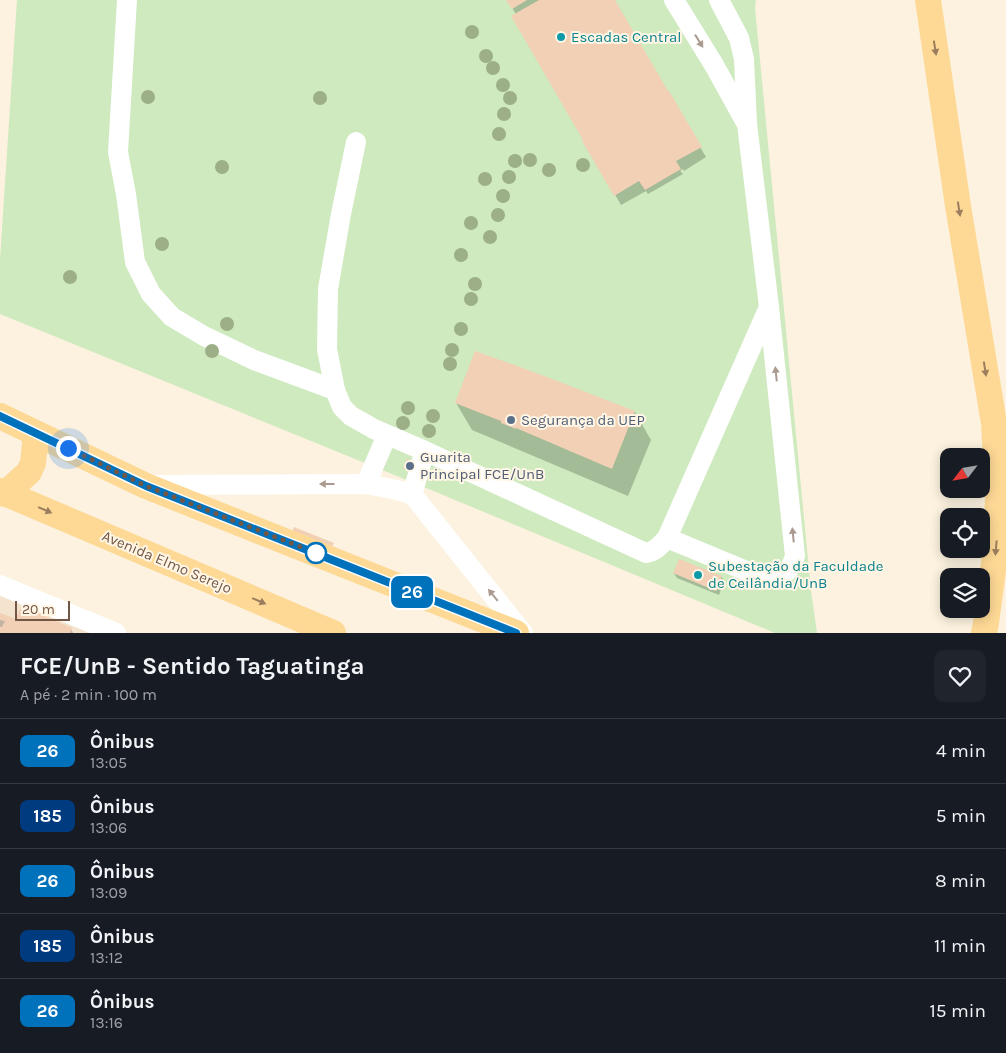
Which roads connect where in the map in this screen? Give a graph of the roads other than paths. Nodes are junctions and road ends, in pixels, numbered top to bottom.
1 (127, 0) edge
2 (674, 0) edge
3 (719, 0) edge
4 (928, 0) edge
5 (747, 124) junction
6 (356, 142) dead end
7 (770, 307) junction
8 (335, 390) junction
9 (0, 416) edge
10 (36, 434) junction
11 (387, 435) junction
12 (425, 451) junction
13 (366, 484) junction
14 (146, 486) junction
15 (2, 492) edge
16 (412, 494) junction
17 (666, 538) junction
18 (0, 585) edge
19 (90, 628) edge
20 (116, 633) edge
21 (334, 633) edge
22 (516, 633) edge
23 (523, 633) edge
24 (984, 633) edge

1 - 8 street
2 -> 5 street
3 - 5 street
4 -> 24 main road
5 - 7 street
6 - 8 street
7 - 17 street
17 -> 7 street
8 - 11 street
9 - 10 main road
10 - 14 main road
10 - 15 main road
11 - 12 street
11 - 13 street
12 - 16 street
12 - 17 street
13 -> 14 street
13 - 16 street
14 - 22 main road
15 -> 21 main road, Avenida Elmo Serejo
23 -> 16 street
18 - 19 street
19 - 20 street

